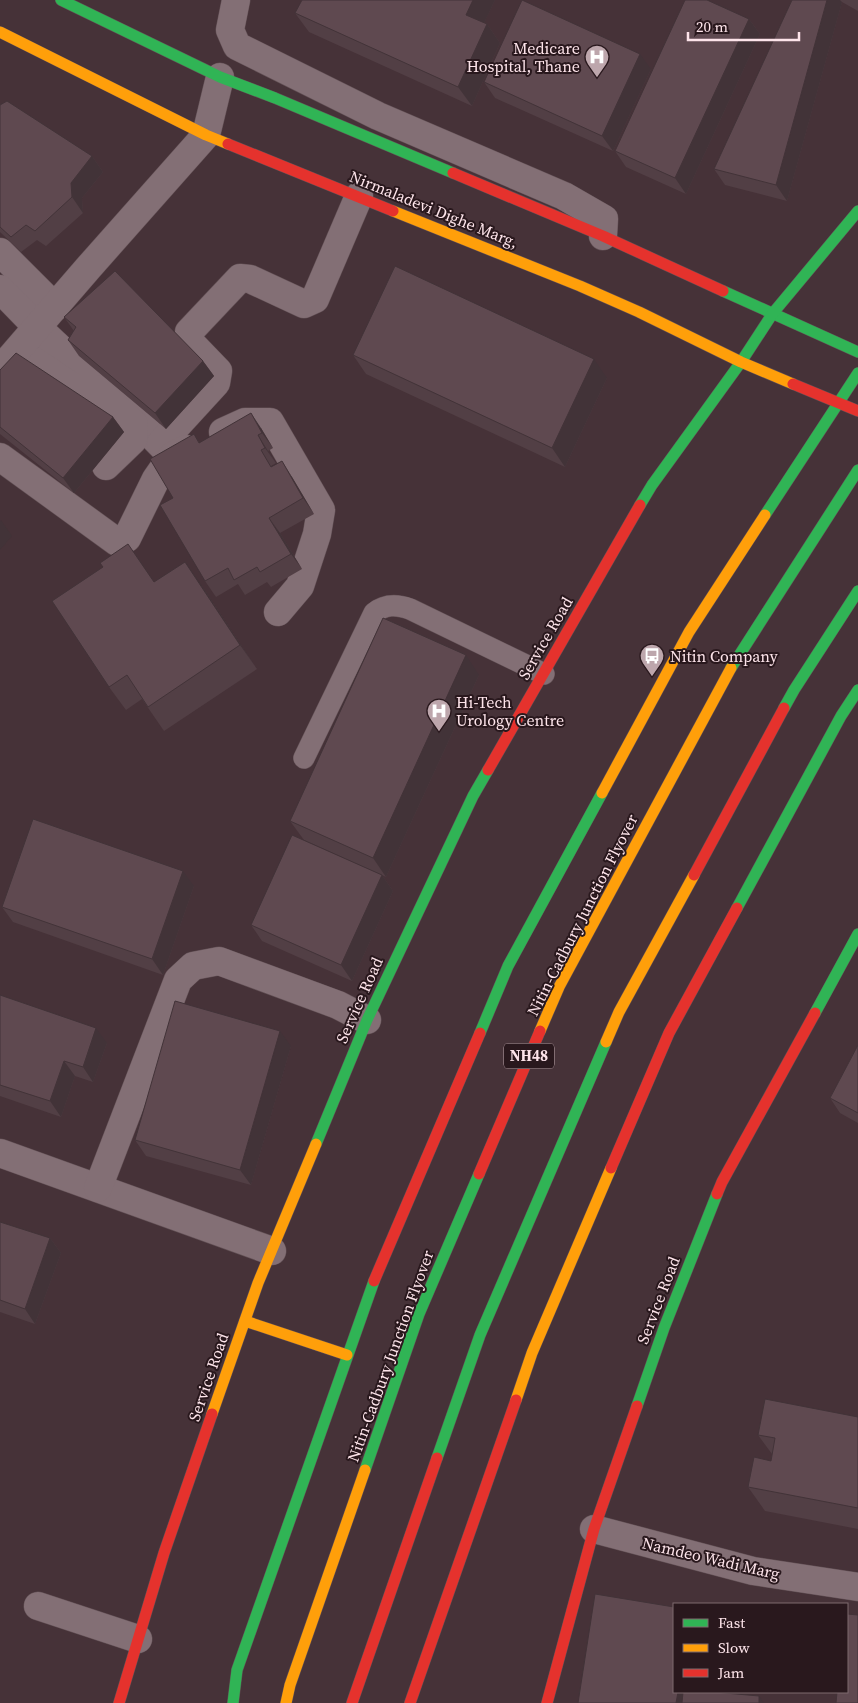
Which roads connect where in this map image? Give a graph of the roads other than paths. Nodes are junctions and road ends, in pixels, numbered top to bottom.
1 (61, 0) edge
2 (236, 0) edge
3 (0, 32) edge
4 (220, 77) junction
5 (206, 135) junction
6 (359, 196) junction
7 (858, 211) edge
8 (603, 236) junction
9 (0, 252) edge
10 (1, 291) edge
11 (55, 307) junction
12 (772, 313) junction
13 (37, 327) junction
14 (18, 350) junction
15 (858, 352) edge
16 (741, 362) junction
17 (0, 370) edge
18 (858, 373) edge
19 (838, 402) junction
20 (858, 412) edge
21 (136, 422) junction
22 (167, 450) junction
23 (0, 457) edge
24 (106, 466) dead end
25 (858, 470) edge
26 (858, 590) edge
27 (278, 612) dead end
28 (544, 674) junction
29 (858, 690) edge
30 (304, 758) dead end
31 (858, 934) edge
32 (367, 1020) junction
33 (0, 1153) edge
34 (98, 1188) junction
35 (272, 1251) junction
36 (245, 1321) junction
37 (347, 1356) junction
38 (594, 1529) junction
39 (858, 1587) edge
40 (38, 1606) dead end
41 (138, 1639) junction
42 (119, 1703) edge
43 (233, 1703) edge
44 (286, 1703) edge
45 (352, 1703) edge
46 (410, 1703) edge
47 (547, 1703) edge

1 - 4 main road
2 - 8 street
3 - 5 main road, Nirmaladevi Dighe Marg,
4 - 5 street
4 - 8 main road
5 - 6 main road, Nirmaladevi Dighe Marg,
5 - 11 street
6 - 16 main road, Nirmaladevi Dighe Marg,
6 - 22 street
7 - 12 main road, Service Road
8 - 12 main road
9 - 11 street
10 - 13 street
11 - 13 street
12 - 15 main road
12 - 16 main road, Service Road
13 - 14 street
13 - 21 street
14 - 17 street
14 - 21 street
16 - 19 main road, Nirmaladevi Dighe Marg,
16 - 28 main road, Service Road
18 - 19 main road
19 - 20 main road, Nirmaladevi Dighe Marg,
19 - 37 main road
21 - 22 street
21 - 24 street
22 - 23 street
22 - 27 street
25 - 44 main road, Nitin-Cadbury Junction Flyover / NH48
26 - 45 main road
28 - 30 lane
28 - 32 main road, Service Road
29 - 46 main road
31 - 38 main road, Service Road
32 - 34 street
32 - 35 main road, Service Road
33 - 34 street
34 - 35 street
35 - 36 main road, Service Road
36 - 37 main road
36 - 41 main road, Service Road
37 - 43 main road
38 - 39 street, Namdeo Wadi Marg
38 - 47 main road, Service Road
40 - 41 street
41 - 42 main road, Service Road

